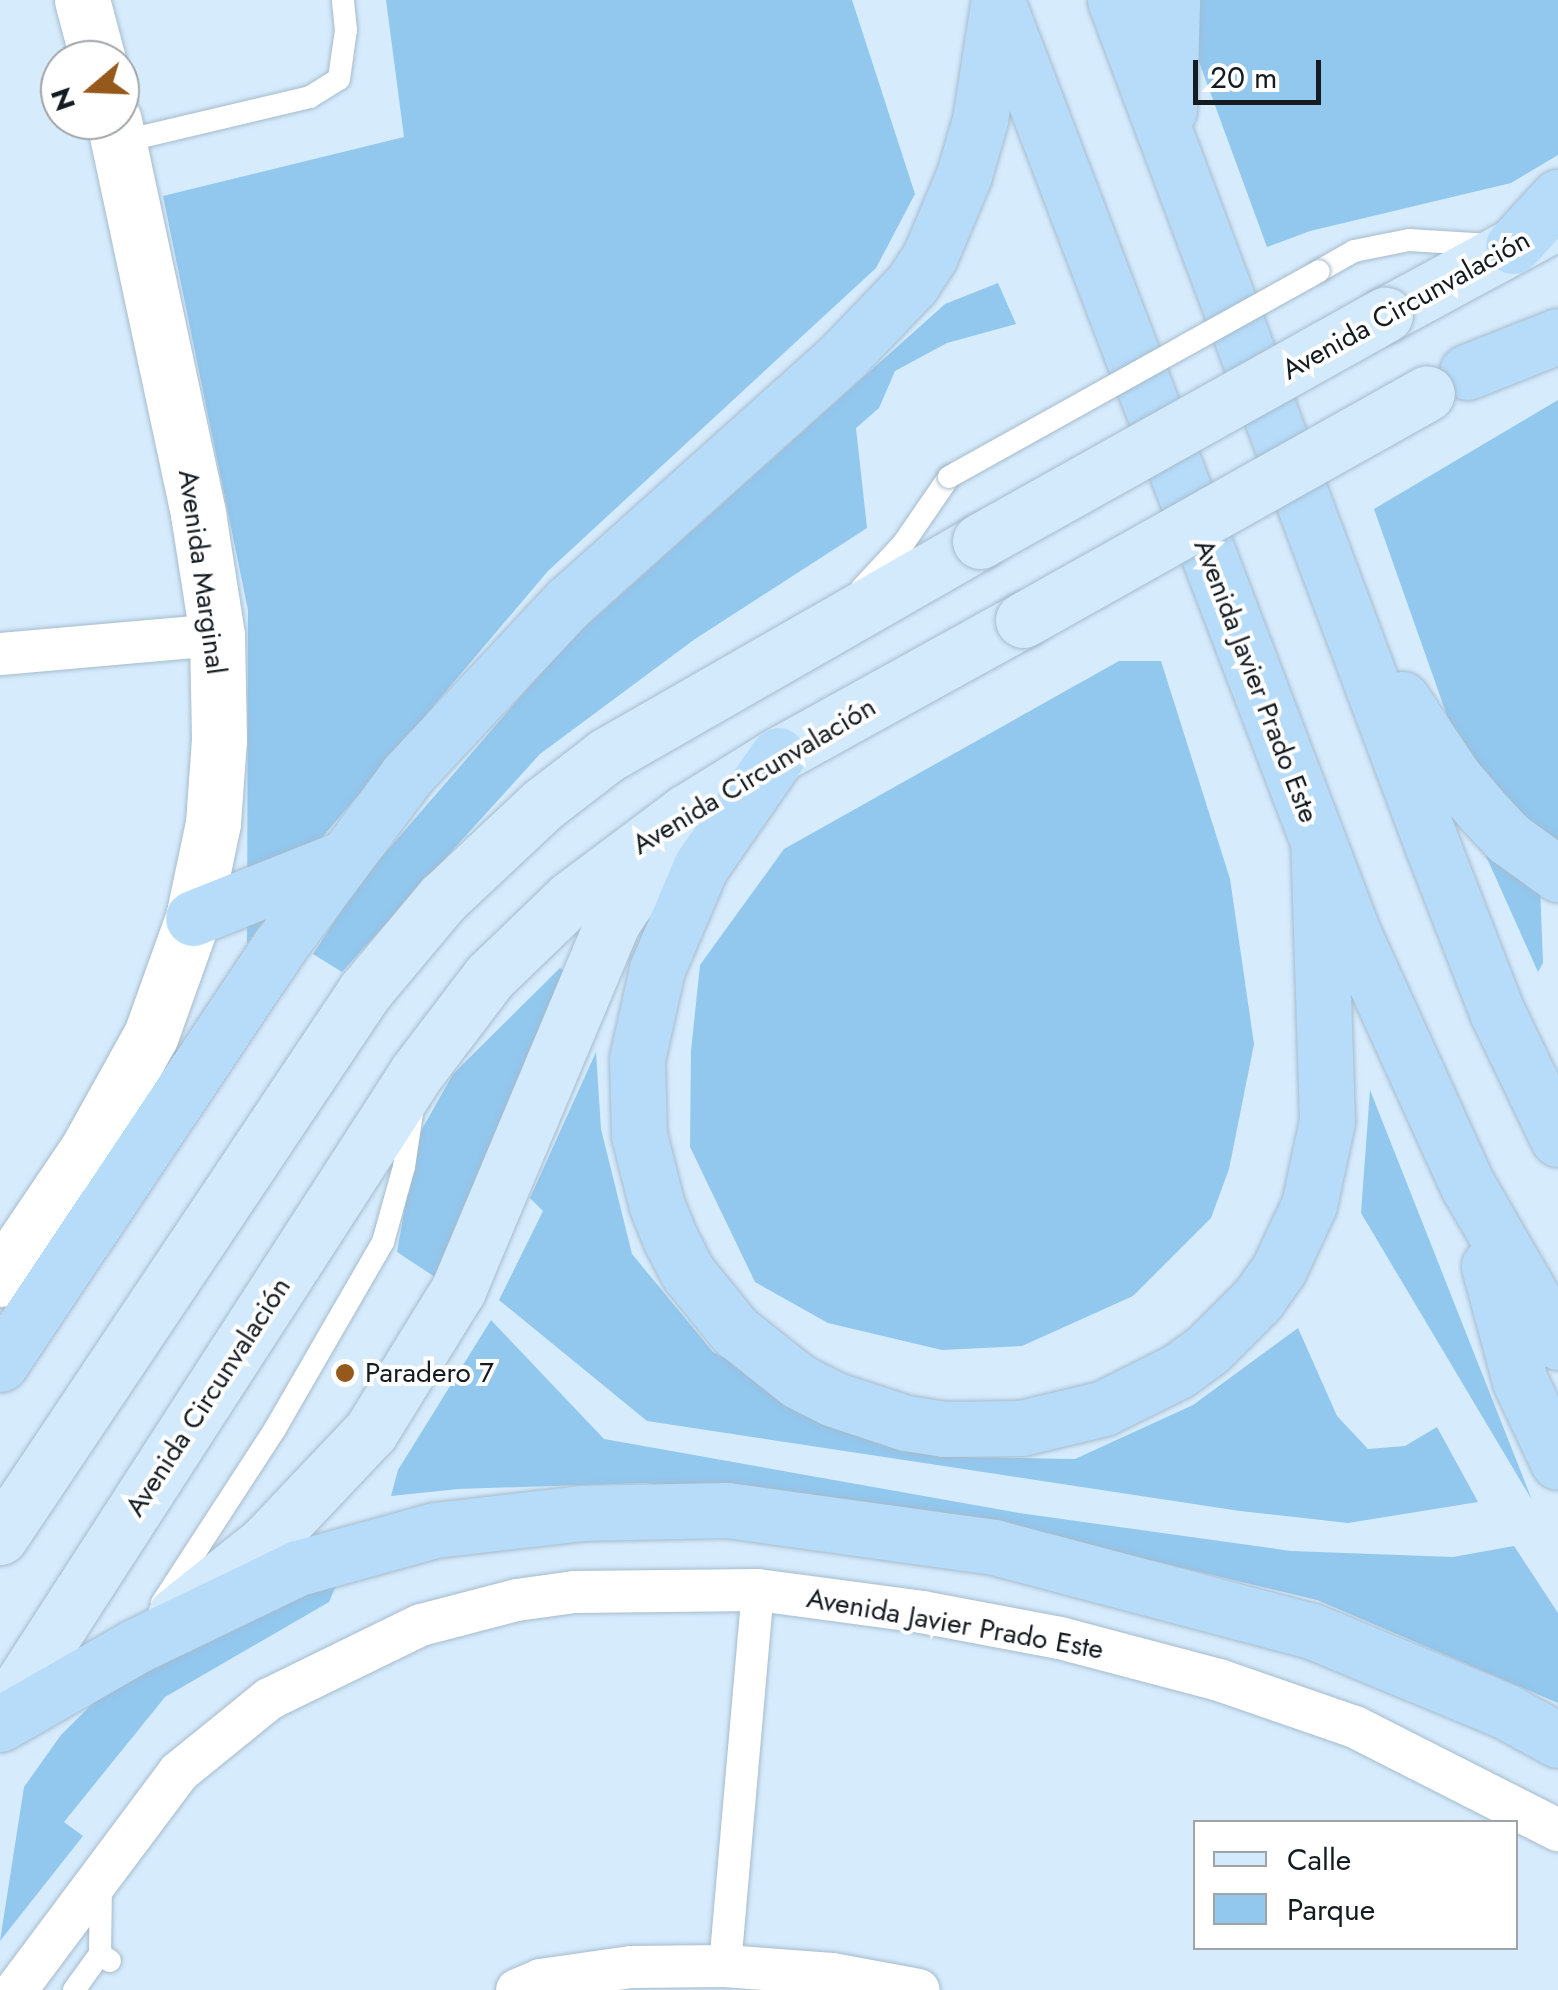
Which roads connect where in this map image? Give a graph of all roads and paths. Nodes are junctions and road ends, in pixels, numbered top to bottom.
1 (82, 0) edge
2 (344, 0) edge
3 (1115, 0) edge
4 (1172, 0) edge
5 (997, 2) edge
6 (93, 40) edge
7 (140, 127) edge
8 (119, 140) edge
9 (1174, 158) junction
10 (1558, 197) edge
11 (1536, 234) edge
12 (1558, 322) edge
13 (1558, 336) edge
14 (1446, 382) junction
15 (1339, 593) junction
16 (820, 632) junction
17 (217, 635) junction
18 (0, 654) edge
19 (778, 755) junction
20 (686, 812) junction
21 (1318, 842) junction
22 (341, 859) junction
23 (1558, 874) edge
24 (193, 918) junction
25 (1497, 1012) junction
26 (1546, 1059) dead end
27 (417, 1072) junction
28 (1558, 1140) edge
29 (1468, 1186) junction
30 (0, 1279) edge
31 (1558, 1342) edge
32 (0, 1363) edge
33 (1558, 1462) edge
34 (0, 1537) edge
35 (758, 1590) junction
36 (138, 1645) junction
37 (0, 1721) edge
38 (1558, 1740) edge
39 (1558, 1830) edge
40 (101, 1872) junction
41 (725, 1966) junction
42 (16, 1990) edge
43 (74, 1990) edge
44 (517, 1990) edge
45 (918, 1990) edge

1 - 6 main road
2 - 7 lane
3 - 9 highway
4 - 9 highway
5 - 21 highway, Avenida Javier Prado Este
5 - 22 highway
8 - 17 main road, Avenida Marginal
9 - 15 highway
10 - 11 highway
11 - 16 main road, Avenida Circunvalación, bridge
11 - 16 lane, bridge
12 - 14 main road, Avenida Circunvalación
13 - 14 highway
14 - 19 main road, Avenida Circunvalación, bridge
15 - 23 highway
15 - 25 highway
16 - 34 main road, Avenida Circunvalación
17 - 18 street
17 - 24 main road, Avenida Marginal
19 - 20 main road, Avenida Circunvalación
19 - 21 highway
20 - 27 main road, Avenida Circunvalación
20 - 36 main road
21 - 29 highway, Avenida Javier Prado Este
22 - 24 highway
22 - 32 highway
24 - 30 main road, Avenida Marginal
25 - 26 lane
25 - 28 highway
27 - 36 lane
27 - 37 main road, Avenida Circunvalación
29 - 31 highway, Avenida Javier Prado Este
29 - 33 highway
35 - 39 street, Avenida Javier Prado Este
35 - 40 street, Avenida Javier Prado Este
35 - 41 street
36 - 37 highway
36 - 38 highway
40 - 42 street, Avenida Javier Prado Este
40 - 43 lane
41 - 44 street
41 - 45 street

